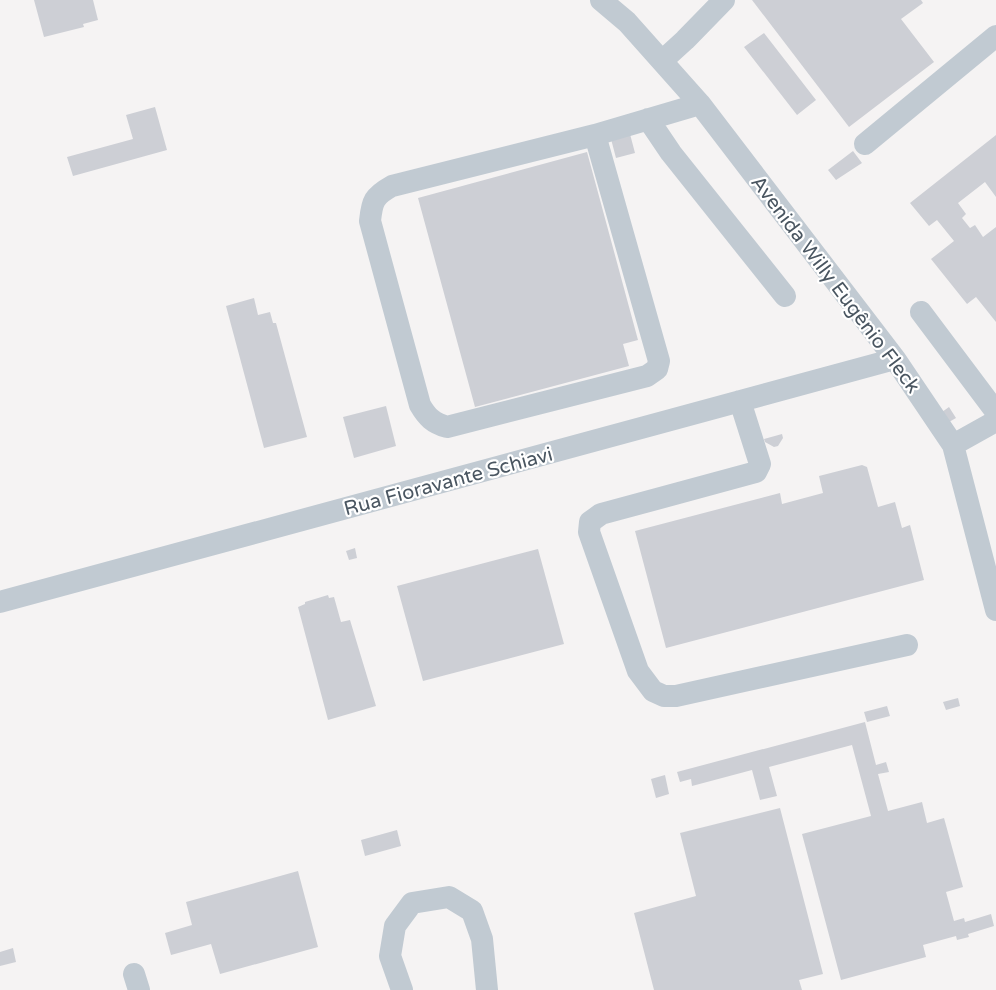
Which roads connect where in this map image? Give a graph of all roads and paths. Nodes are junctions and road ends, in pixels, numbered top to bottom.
1 (601, 0) edge
2 (724, 0) edge
3 (996, 36) edge
4 (662, 61) junction
5 (699, 104) junction
6 (648, 119) junction
7 (595, 135) junction
8 (865, 144) dead end
9 (785, 296) dead end
10 (921, 312) dead end
11 (895, 359) junction
12 (740, 401) junction
13 (996, 412) edge
14 (996, 421) edge
15 (953, 445) junction
16 (989, 551) edge
17 (0, 602) edge
18 (996, 610) edge
19 (907, 645) dead end
20 (402, 990) edge
21 (487, 990) edge

1 - 4 street, Avenida Willy Eugênio Fleck
2 - 4 street
3 - 8 street
4 - 5 street, Avenida Willy Eugênio Fleck
5 - 6 street
5 - 11 street, Avenida Willy Eugênio Fleck
6 - 7 street
6 - 9 street
7 - 7 street
10 - 13 street
11 - 12 street, Rua Fioravante Schiavi
11 - 15 street, Avenida Willy Eugênio Fleck
12 - 17 street, Rua Fioravante Schiavi
12 - 19 street
14 - 15 street
15 - 16 street, Avenida Willy Eugênio Fleck
16 - 18 street, Avenida Willy Eugênio Fleck
20 - 21 street

